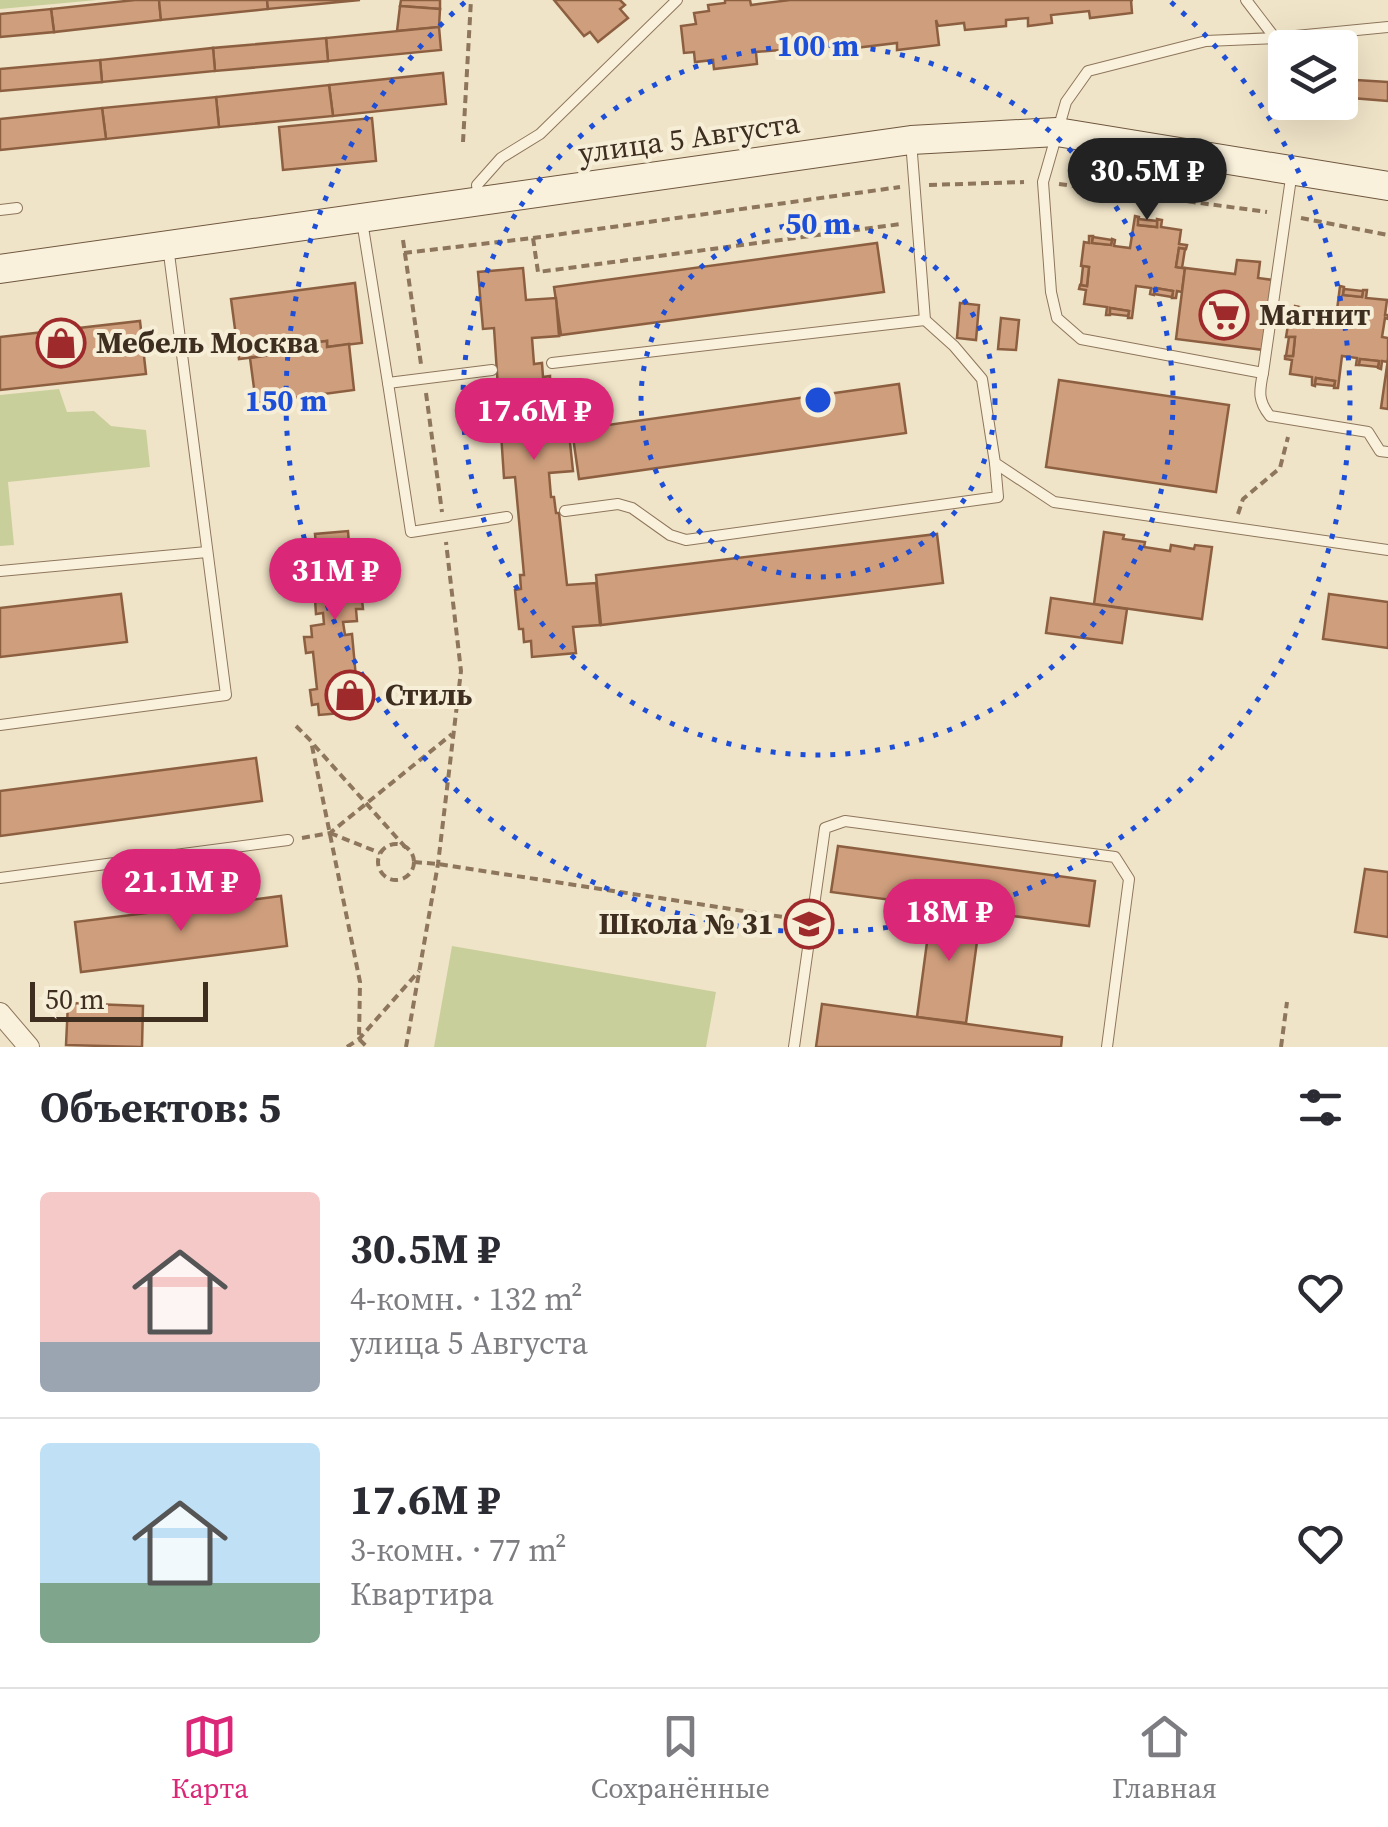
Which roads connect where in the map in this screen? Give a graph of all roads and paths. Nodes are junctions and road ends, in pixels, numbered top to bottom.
1 (471, 0) edge
2 (677, 0) edge
3 (1246, 0) edge
4 (1388, 27) edge
5 (1269, 30) edge
6 (1357, 30) edge
7 (1268, 38) edge
8 (1057, 132) junction
9 (911, 140) junction
10 (463, 142) dead end
11 (1292, 169) junction
12 (1043, 182) junction
13 (914, 186) junction
14 (1388, 186) edge
15 (479, 201) junction
16 (18, 208) dead end
17 (0, 210) edge
18 (1286, 215) junction
19 (362, 218) junction
20 (917, 222) junction
21 (1388, 235) edge
22 (533, 238) junction
23 (168, 245) junction
24 (404, 253) dead end
25 (0, 269) edge
26 (925, 320) junction
27 (552, 364) dead end
28 (492, 370) dead end
29 (1262, 373) junction
30 (388, 383) junction
31 (1287, 440) dead end
32 (1388, 452) edge
33 (995, 463) junction
34 (565, 511) dead end
35 (507, 517) dead end
36 (444, 526) junction
37 (1234, 528) junction
38 (1388, 550) edge
39 (207, 552) junction
40 (0, 571) edge
41 (0, 726) edge
42 (296, 726) dead end
43 (454, 732) junction
44 (311, 741) junction
45 (366, 804) junction
46 (330, 833) junction
47 (288, 840) joint
48 (406, 848) junction
49 (380, 853) junction
50 (414, 862) junction
51 (438, 864) junction
52 (0, 878) edge
53 (811, 921) junction
54 (420, 970) junction
55 (1287, 1002) dead end
56 (0, 1013) edge
57 (359, 1039) junction
58 (29, 1047) edge
59 (347, 1047) edge
60 (367, 1047) edge
61 (406, 1047) edge
62 (794, 1047) edge
63 (1106, 1047) edge
64 (1281, 1047) edge

1 - 10 path
2 - 15 lane
3 - 5 lane
4 - 6 lane
7 - 8 lane
8 - 9 street, улица 5 Августа
8 - 11 street, улица 5 Августа
8 - 12 lane
9 - 13 lane
9 - 15 street, улица 5 Августа
11 - 14 street, улица 5 Августа
11 - 18 lane
12 - 13 path
12 - 18 path
12 - 29 lane
13 - 20 lane
13 - 22 path
15 - 19 street, улица 5 Августа
16 - 17 lane
18 - 21 path
18 - 29 lane
19 - 23 street, улица 5 Августа
19 - 30 lane
20 - 22 path
20 - 26 lane
22 - 24 path
23 - 25 street, улица 5 Августа
23 - 39 lane
26 - 27 lane
26 - 33 lane
28 - 30 lane
29 - 32 lane
30 - 36 lane
31 - 37 path
33 - 34 lane
33 - 37 lane
35 - 36 lane
36 - 43 path
37 - 38 lane
39 - 40 lane
39 - 41 lane
42 - 44 path
43 - 45 path
43 - 51 path
44 - 45 path
44 - 46 path
45 - 46 path
45 - 48 path
46 - 47 path
46 - 49 path
46 - 57 path
47 - 52 lane
48 - 49 path
48 - 50 path
49 - 50 path
50 - 51 path
51 - 53 path
51 - 54 path
53 - 62 lane
53 - 63 lane
54 - 57 path
54 - 61 path
55 - 64 path
56 - 58 street
57 - 59 path
57 - 60 path

